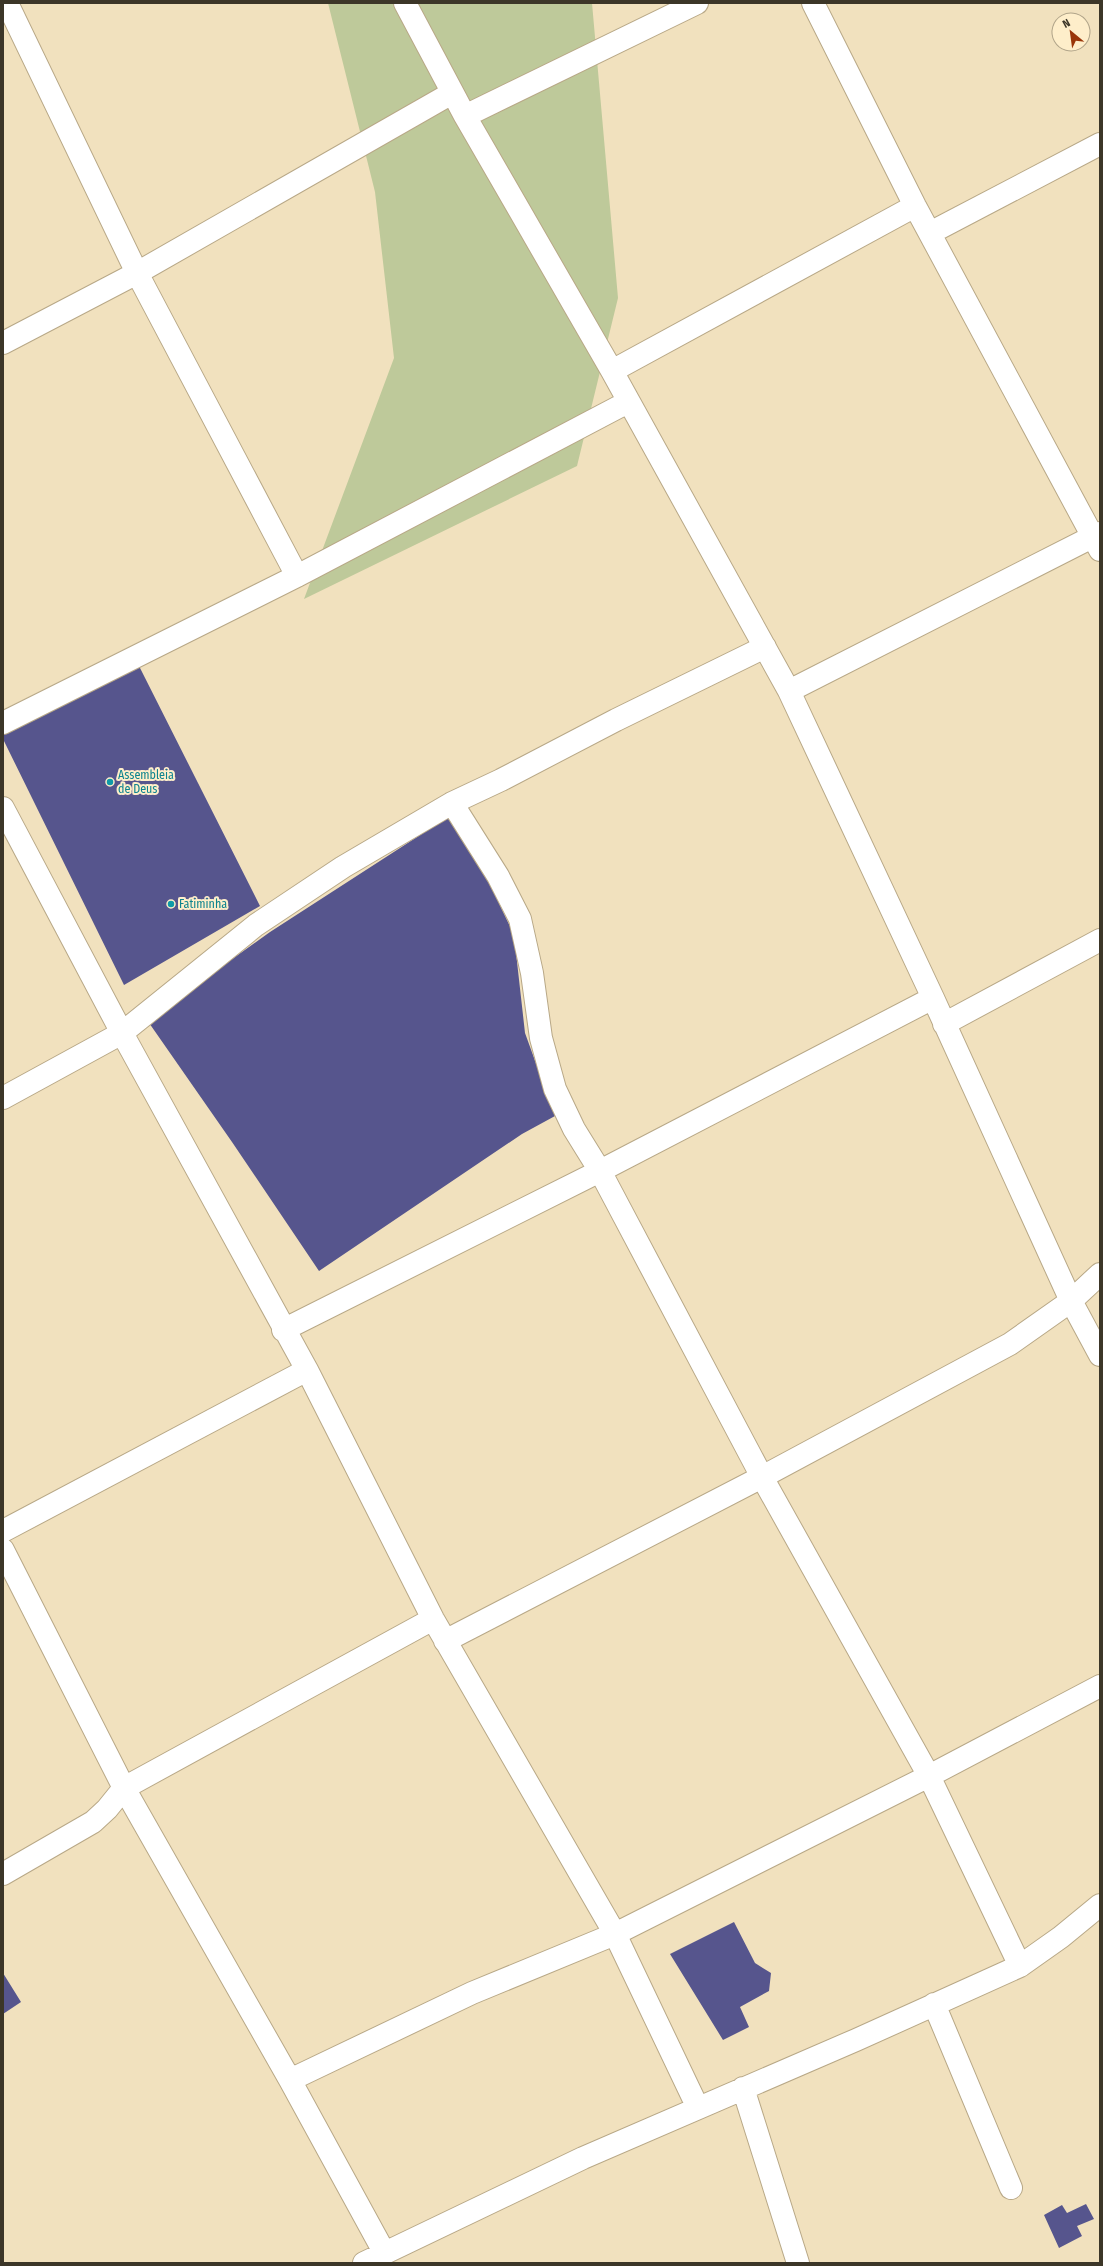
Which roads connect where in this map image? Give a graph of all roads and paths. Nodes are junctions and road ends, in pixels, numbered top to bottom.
1 (7, 3) edge
2 (405, 3) edge
3 (697, 3) edge
4 (813, 3) edge
5 (452, 94) junction
6 (465, 116) junction
7 (1100, 144) edge
8 (915, 206) junction
9 (930, 233) junction
10 (137, 273) junction
11 (3, 343) edge
12 (612, 371) junction
13 (628, 402) junction
14 (1098, 540) edge
15 (297, 576) junction
16 (765, 647) junction
17 (789, 691) junction
18 (3, 723) edge
19 (452, 803) junction
20 (3, 808) edge
21 (1100, 940) edge
22 (933, 998) junction
23 (944, 1024) junction
24 (122, 1032) junction
25 (3, 1098) edge
26 (600, 1171) junction
27 (1100, 1274) edge
28 (1071, 1301) junction
29 (283, 1330) junction
30 (1100, 1355) edge
31 (307, 1370) junction
32 (762, 1477) junction
33 (3, 1531) edge
34 (3, 1550) edge
35 (432, 1619) junction
36 (445, 1641) junction
37 (1100, 1686) edge
38 (929, 1776) junction
39 (124, 1788) junction
40 (3, 1874) edge
41 (1100, 1905) edge
42 (615, 1934) junction
43 (1020, 1966) junction
44 (934, 2004) junction
45 (290, 2080) junction
46 (743, 2088) junction
47 (698, 2108) junction
48 (1010, 2188) dead end
49 (384, 2252) junction
50 (364, 2263) edge
51 (798, 2263) edge

1 - 10 street
2 - 5 street
3 - 6 street
4 - 8 street
5 - 6 street
5 - 10 street
6 - 12 street
7 - 9 street
8 - 9 street
8 - 12 street
9 - 14 street
10 - 11 street
10 - 15 street
12 - 13 street
13 - 15 street
13 - 16 street
14 - 17 street
15 - 18 street
16 - 17 street
16 - 19 street
17 - 22 street
19 - 24 street
19 - 26 street
20 - 24 street
21 - 23 street
22 - 23 street
22 - 26 street
23 - 28 street
24 - 25 street
24 - 29 street
26 - 29 street
26 - 32 street
27 - 28 street
28 - 30 street
28 - 32 street
29 - 31 street
31 - 33 street
31 - 35 street
32 - 36 street
32 - 38 street
34 - 39 street
35 - 36 street
35 - 39 street
36 - 42 street
37 - 38 street
38 - 42 street
38 - 43 street
39 - 40 street
39 - 45 street
41 - 43 street
42 - 45 street
42 - 47 street
43 - 44 street
44 - 46 street
44 - 48 street
45 - 49 street
46 - 47 street
46 - 51 street
47 - 49 street
49 - 50 street

